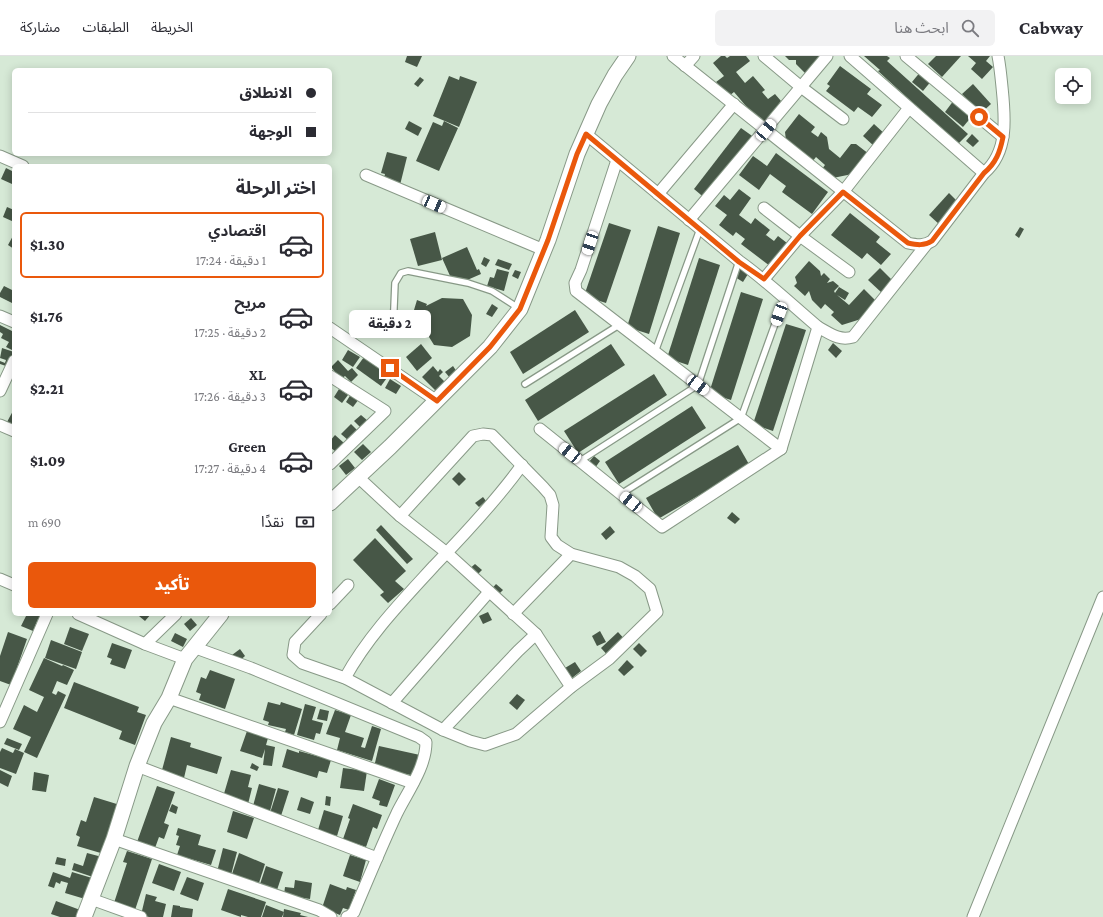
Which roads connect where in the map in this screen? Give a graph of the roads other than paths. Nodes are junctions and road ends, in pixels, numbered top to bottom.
1 (628, 56) edge
2 (672, 56) edge
3 (694, 56) edge
4 (764, 56) edge
5 (827, 56) edge
6 (850, 56) edge
7 (906, 56) edge
8 (998, 56) edge
9 (686, 66) junction
10 (801, 87) junction
11 (734, 104) junction
12 (909, 108) junction
13 (843, 119) dead end
14 (766, 130) junction
15 (586, 134) junction
16 (1003, 137) junction
17 (0, 156) edge
18 (617, 160) junction
19 (18, 164) edge
20 (984, 173) junction
21 (366, 175) dead end
22 (843, 192) junction
23 (658, 194) junction
24 (764, 208) dead end
25 (689, 220) junction
26 (700, 228) junction
27 (800, 236) junction
28 (926, 245) junction
29 (544, 250) junction
30 (739, 262) junction
31 (849, 272) dead end
32 (764, 279) junction
33 (784, 299) junction
34 (520, 309) junction
35 (0, 316) edge
36 (12, 321) edge
37 (619, 325) junction
38 (818, 327) junction
39 (332, 329) edge
40 (393, 331) dead end
41 (655, 352) junction
42 (12, 364) edge
43 (4, 370) edge
44 (332, 377) edge
45 (525, 384) dead end
46 (698, 385) junction
47 (0, 391) edge
48 (437, 401) junction
49 (741, 418) junction
50 (0, 425) edge
51 (540, 428) dead end
52 (12, 430) edge
53 (781, 449) junction
54 (580, 461) junction
55 (332, 462) edge
56 (522, 465) junction
57 (358, 477) junction
58 (621, 494) junction
59 (332, 502) edge
60 (400, 516) junction
61 (447, 553) junction
62 (571, 554) junction
63 (0, 579) edge
64 (12, 584) edge
65 (348, 585) dead end
66 (489, 592) junction
67 (1103, 597) edge
68 (332, 602) edge
69 (513, 614) junction
70 (46, 616) edge
71 (82, 616) edge
72 (174, 616) edge
73 (219, 616) edge
74 (319, 616) edge
75 (536, 634) junction
76 (144, 644) junction
77 (189, 653) junction
78 (345, 678) junction
79 (571, 687) junction
80 (169, 698) junction
81 (392, 703) junction
82 (0, 722) edge
83 (443, 730) junction
84 (137, 766) junction
85 (413, 783) junction
86 (114, 839) junction
87 (377, 858) junction
88 (91, 899) junction
89 (84, 917) edge
90 (141, 917) edge
91 (331, 917) edge
92 (346, 917) edge
93 (973, 917) edge

1 - 15 main road
2 - 9 street
3 - 9 street
4 - 10 street
5 - 10 street
6 - 12 street
7 - 16 street
8 - 16 street
9 - 11 street
10 - 13 street
10 - 14 street
11 - 14 street
11 - 23 street
12 - 20 street
12 - 22 street
14 - 22 street
14 - 25 street
15 - 18 street
15 - 29 main road
16 - 20 street
17 - 19 street
18 - 23 street
18 - 37 street
20 - 28 street
21 - 29 street
22 - 27 street
22 - 28 street
23 - 25 street
24 - 27 street
25 - 26 street
26 - 30 street
26 - 41 lane
27 - 31 street
27 - 32 street
28 - 38 street
29 - 34 main road
30 - 32 street
30 - 46 lane
32 - 33 street
33 - 38 street
33 - 49 lane
34 - 40 lane
34 - 48 main road
35 - 36 street
37 - 41 street
37 - 45 lane
38 - 53 street
39 - 48 street
41 - 46 street
42 - 43 street
43 - 47 street
44 - 55 street
46 - 49 street
46 - 54 lane
48 - 57 main road
49 - 53 street
49 - 58 lane
50 - 52 street
51 - 54 street
53 - 58 street
54 - 58 street
56 - 60 street
56 - 61 street
56 - 62 street
57 - 59 main road
57 - 60 street
60 - 61 street
61 - 66 street
61 - 78 street
62 - 69 street
62 - 79 street
63 - 64 street
65 - 68 street
66 - 69 street
66 - 81 street
67 - 93 street
69 - 75 street
70 - 82 street
71 - 76 street
72 - 76 street
73 - 77 main road
74 - 78 street
75 - 79 street
75 - 83 street
76 - 77 street
77 - 80 main road
77 - 85 street
78 - 81 street
79 - 83 street
80 - 84 main road
80 - 85 street
81 - 83 street
84 - 86 main road
84 - 87 street
85 - 87 street
86 - 88 main road
86 - 91 street
87 - 92 street
88 - 89 main road
88 - 90 street

